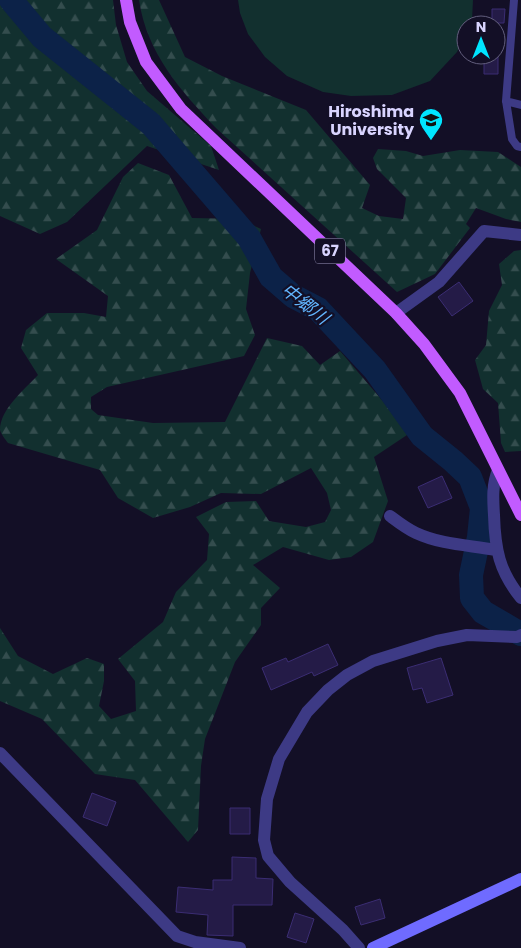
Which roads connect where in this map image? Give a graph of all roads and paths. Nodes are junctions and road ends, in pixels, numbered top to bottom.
1 (126, 0) edge
2 (514, 0) edge
3 (506, 100) junction
4 (521, 105) edge
5 (521, 147) edge
6 (521, 235) edge
7 (396, 313) junction
8 (498, 470) junction
9 (521, 514) edge
10 (390, 516) dead end
11 (483, 548) junction
12 (521, 598) edge
13 (519, 636) edge
14 (0, 753) edge
15 (521, 879) edge
16 (240, 948) edge
17 (359, 948) edge
18 (374, 948) edge

1 - 7 main road, 67
2 - 3 lane
3 - 4 lane
3 - 5 lane
6 - 7 street
7 - 8 main road, 67
8 - 9 main road, 67
8 - 11 street
10 - 11 street
11 - 12 street
13 - 17 street
14 - 16 street
15 - 18 main road

